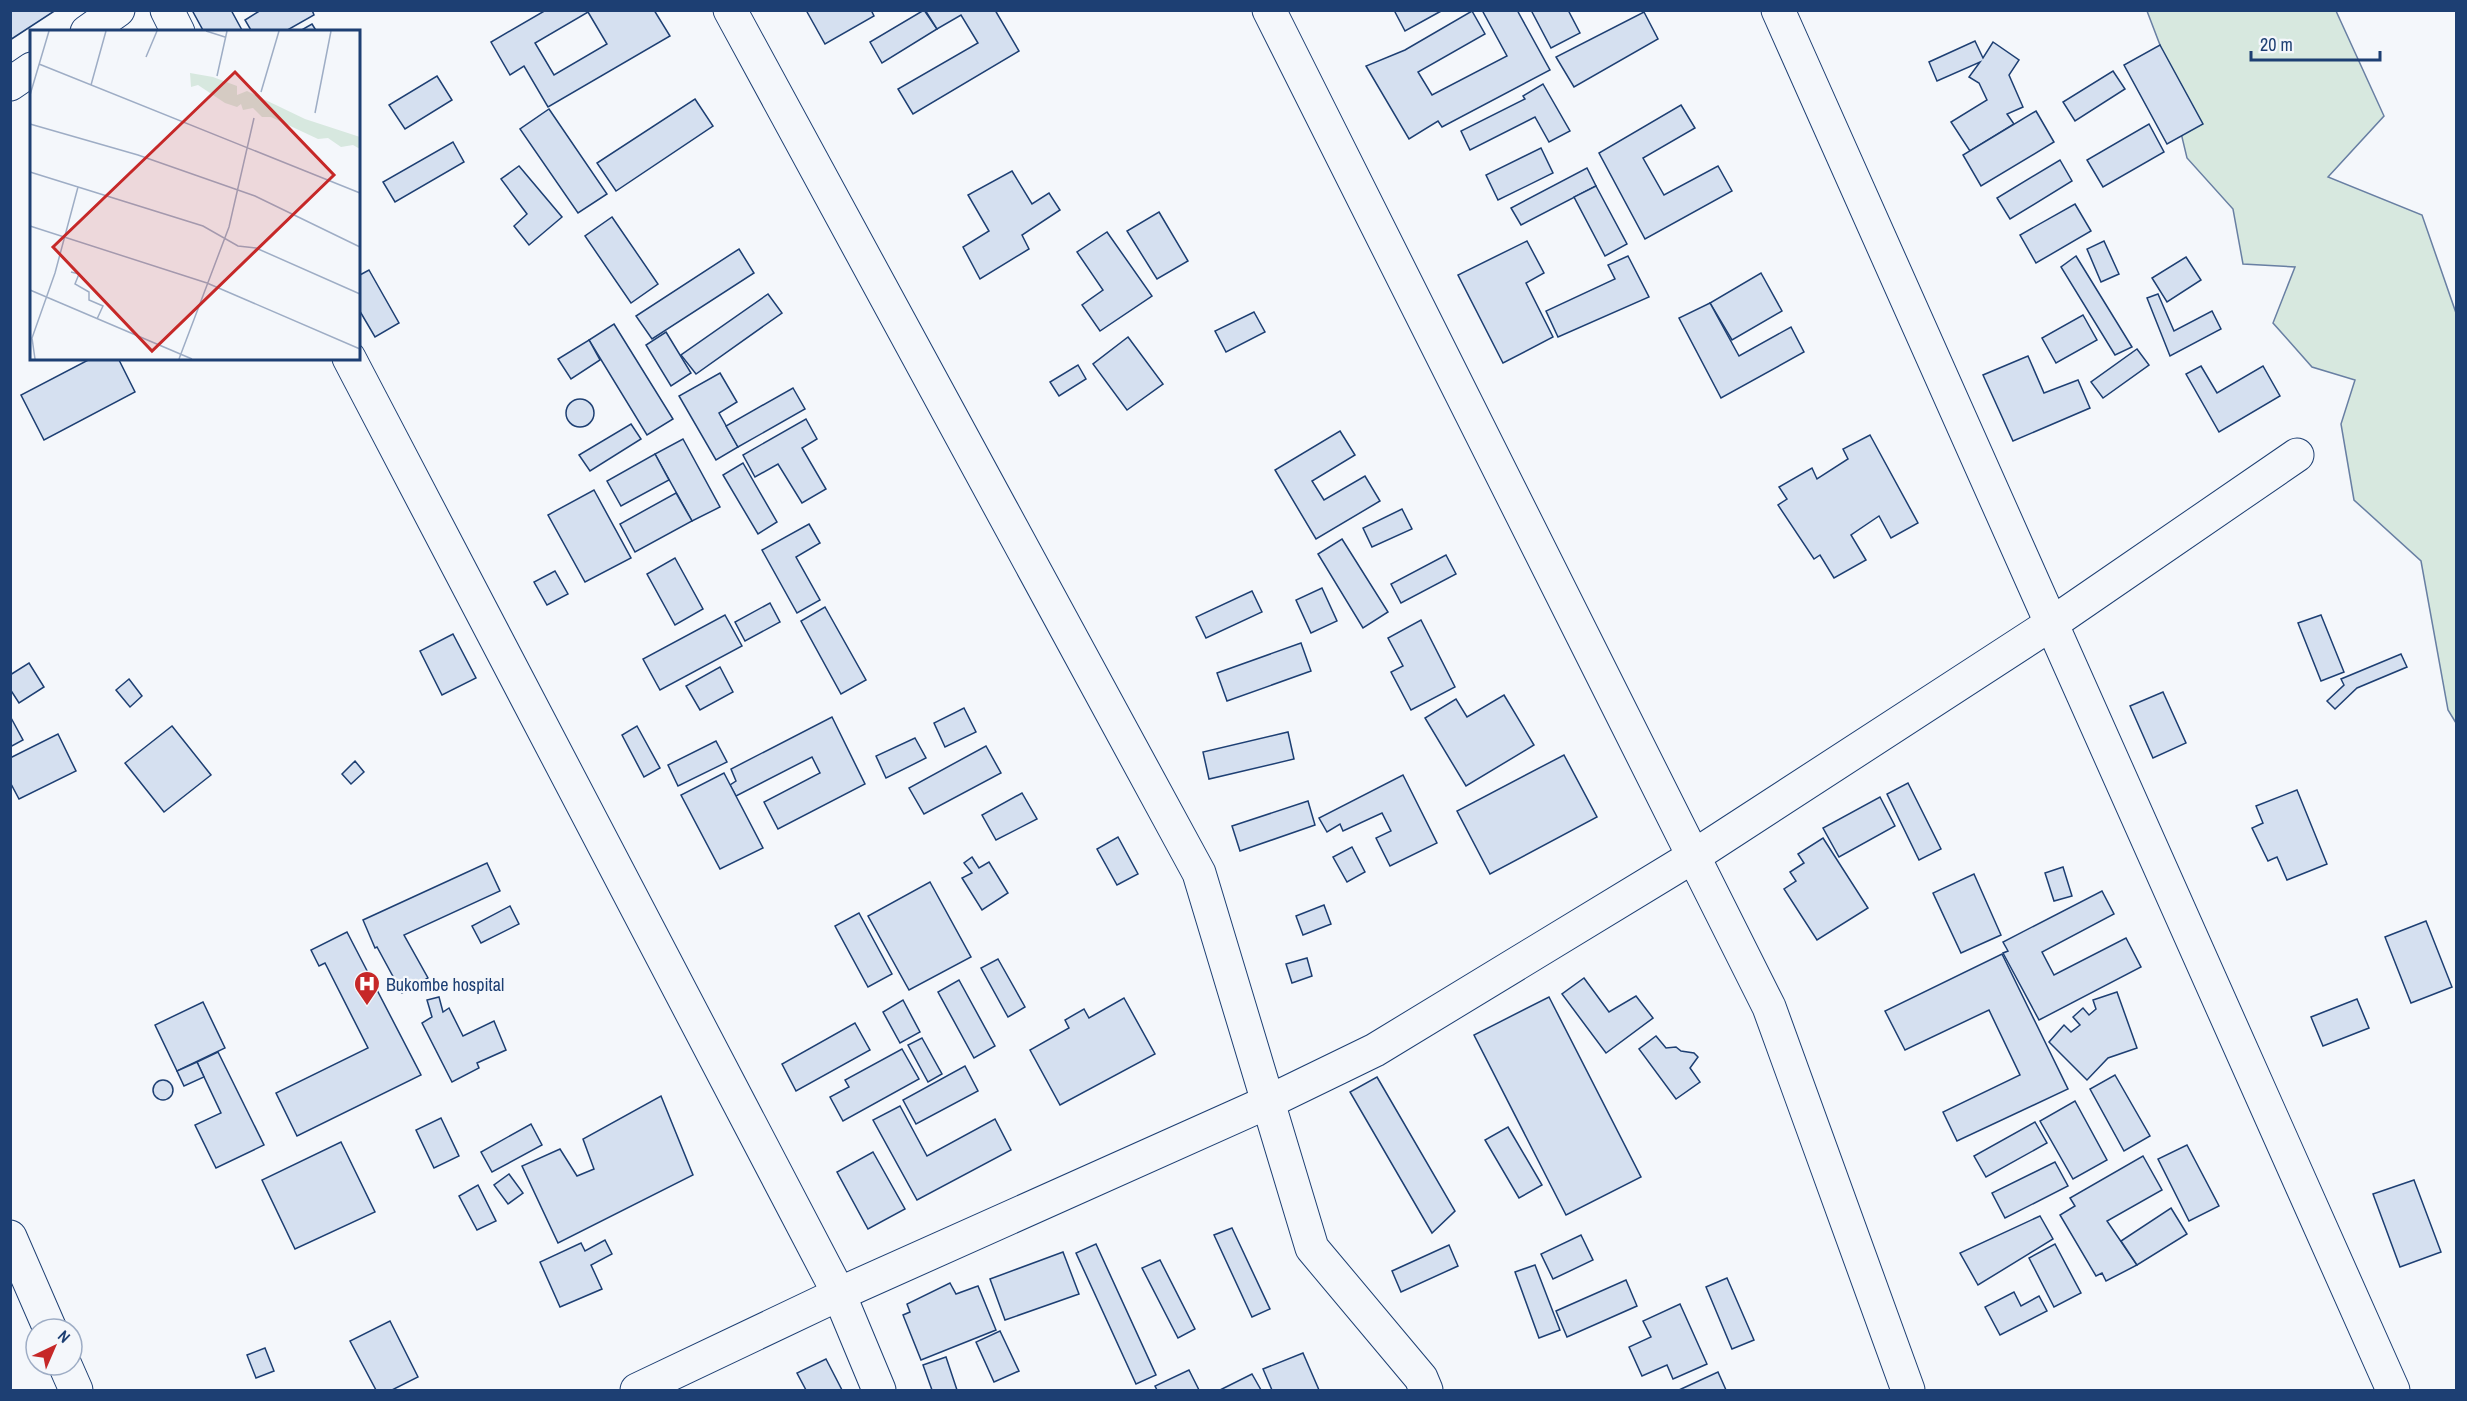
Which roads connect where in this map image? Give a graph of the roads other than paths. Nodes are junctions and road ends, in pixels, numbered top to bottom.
1 (118, 10) edge
2 (167, 10) edge
3 (730, 10) edge
4 (1269, 10) edge
5 (1778, 10) edge
6 (90, 30) edge
7 (177, 30) edge
8 (30, 70) edge
9 (10, 84) edge
10 (350, 360) edge
11 (2297, 455) dead end
12 (2051, 624) junction
13 (1694, 856) junction
14 (1270, 1101) junction
15 (10, 1237) edge
16 (839, 1294) junction
17 (45, 1317) edge
18 (637, 1390) edge
19 (879, 1390) edge
20 (1426, 1390) edge
21 (1908, 1390) edge
22 (2393, 1390) edge

1 - 6 main road
2 - 7 main road
3 - 14 main road
4 - 13 main road
5 - 12 main road
8 - 9 main road
10 - 16 main road
11 - 12 main road
12 - 13 main road
12 - 22 main road
13 - 14 main road
13 - 21 main road
14 - 16 main road
14 - 20 main road
15 - 17 main road
16 - 18 main road
16 - 19 main road

